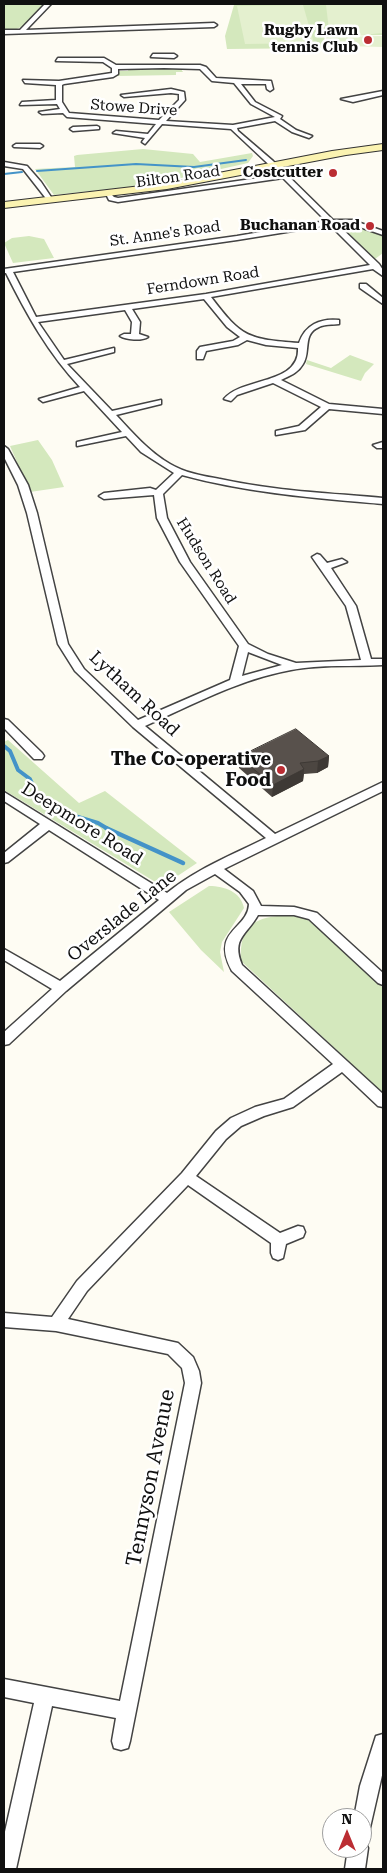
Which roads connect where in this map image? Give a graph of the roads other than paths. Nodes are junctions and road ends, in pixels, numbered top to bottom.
1 (48, 4) edge
2 (215, 26) dead end
3 (22, 31) junction
4 (4, 32) edge
5 (153, 56) dead end
6 (163, 56) junction
7 (174, 56) dead end
8 (58, 60) dead end
9 (164, 66) junction
10 (116, 67) junction
11 (25, 81) dead end
12 (238, 82) junction
13 (60, 83) junction
14 (270, 89) dead end
15 (383, 93) edge
16 (45, 96) dead end
17 (124, 96) dead end
18 (59, 99) junction
19 (344, 99) dead end
20 (22, 104) dead end
21 (63, 111) junction
22 (42, 112) dead end
23 (85, 116) junction
24 (276, 120) junction
25 (161, 122) junction
26 (233, 127) junction
27 (84, 128) junction
28 (97, 128) dead end
29 (74, 129) dead end
30 (116, 133) dead end
31 (309, 136) dead end
32 (16, 146) dead end
33 (40, 146) dead end
34 (383, 146) edge
35 (343, 153) junction
36 (24, 156) junction
37 (273, 163) junction
38 (4, 164) edge
39 (285, 176) junction
40 (108, 194) junction
41 (50, 200) junction
42 (310, 201) junction
43 (4, 206) edge
44 (352, 222) junction
45 (333, 225) junction
46 (370, 228) junction
47 (383, 233) edge
48 (376, 266) junction
49 (6, 270) edge
50 (383, 274) edge
51 (363, 286) dead end
52 (206, 296) junction
53 (383, 302) edge
54 (127, 307) junction
55 (33, 320) junction
56 (336, 322) dead end
57 (135, 335) junction
58 (124, 336) dead end
59 (144, 337) dead end
60 (246, 337) junction
61 (302, 346) junction
62 (114, 349) dead end
63 (192, 349) dead end
64 (62, 363) junction
65 (274, 380) junction
66 (86, 388) junction
67 (223, 390) dead end
68 (43, 399) dead end
69 (158, 402) dead end
70 (327, 406) junction
71 (383, 412) edge
72 (111, 414) junction
73 (127, 433) junction
74 (279, 433) dead end
75 (80, 444) dead end
76 (4, 449) edge
77 (180, 472) junction
78 (158, 493) junction
79 (104, 496) dead end
80 (383, 501) edge
81 (317, 557) dead end
82 (342, 562) dead end
83 (325, 566) junction
84 (244, 646) junction
85 (367, 662) junction
86 (383, 662) edge
87 (294, 666) junction
88 (235, 682) junction
89 (137, 725) junction
90 (6, 728) edge
91 (38, 756) dead end
92 (383, 786) edge
93 (4, 796) edge
94 (48, 824) junction
95 (274, 839) junction
96 (4, 859) edge
97 (216, 868) junction
98 (166, 899) junction
99 (255, 910) junction
100 (4, 954) edge
101 (383, 980) edge
102 (61, 988) junction
103 (4, 1040) edge
104 (342, 1065) junction
105 (383, 1102) edge
106 (187, 1178) junction
107 (298, 1232) dead end
108 (4, 1320) edge
109 (56, 1324) junction
110 (4, 1688) edge
111 (45, 1696) junction
112 (126, 1711) junction
113 (121, 1741) dead end
114 (383, 1743) edge
115 (365, 1808) edge
116 (6, 1869) edge

1 - 3 street
2 - 3 street
3 - 4 street
5 - 6 street
6 - 7 street
6 - 9 street
8 - 10 street
9 - 10 street, Stowe Drive
9 - 12 street, Stowe Drive
10 - 13 street, Stowe Drive
11 - 13 street, Stowe Drive
12 - 14 street, Stowe Drive
12 - 24 street
13 - 18 street
15 - 19 street
16 - 18 street
17 - 25 street
18 - 20 street
18 - 21 street
21 - 22 street, Stowe Drive
21 - 23 street, Stowe Drive
23 - 25 street, Stowe Drive
23 - 27 street
24 - 26 street, Stowe Drive
24 - 31 street
25 - 26 street, Stowe Drive
25 - 30 street
26 - 37 street
27 - 28 street
27 - 29 street
32 - 36 street
33 - 36 street
34 - 35 main road, Bilton Road
35 - 37 main road, Bilton Road
35 - 37 main road, Bilton Road
36 - 38 street
36 - 41 street
37 - 39 street
37 - 40 main road, Bilton Road
39 - 40 street, Bilton Road
39 - 42 street
40 - 41 main road, Bilton Road
41 - 43 main road, Bilton Road
42 - 44 street
42 - 45 street
44 - 45 street
44 - 46 street
45 - 46 street
45 - 48 street
45 - 49 street, St. Anne's Road
46 - 47 street
48 - 50 street
48 - 52 street, Ferndown Road
49 - 55 street
51 - 53 street
52 - 54 street, Ferndown Road
52 - 60 street
54 - 55 street, Ferndown Road
54 - 57 street
55 - 64 street
56 - 61 street
57 - 58 street
57 - 59 street
60 - 61 street
60 - 63 street
61 - 65 street
62 - 64 street
64 - 66 street
65 - 67 street
65 - 70 street
66 - 68 street
66 - 72 street
69 - 72 street
70 - 71 street
70 - 74 street
72 - 73 street
73 - 75 street
73 - 77 street
76 - 89 street, Lytham Road
77 - 78 street
77 - 80 street
78 - 79 street
78 - 84 street, Hudson Road
81 - 83 street
82 - 83 street
83 - 85 street
84 - 87 street
84 - 88 street
85 - 86 street
85 - 87 street
87 - 88 street
88 - 89 street
89 - 95 street, Lytham Road
90 - 91 street
92 - 95 street, Overslade Lane
93 - 94 street, Deepmore Road
94 - 96 street
94 - 98 street, Deepmore Road
95 - 97 street, Overslade Lane
97 - 98 street, Overslade Lane
97 - 99 street
98 - 102 street, Overslade Lane
99 - 101 street
99 - 104 street
100 - 102 street
102 - 103 street, Overslade Lane
104 - 105 street
104 - 106 street
106 - 107 street
106 - 109 street
108 - 109 street, Tennyson Avenue
109 - 112 street, Tennyson Avenue
110 - 111 street
111 - 112 street
111 - 116 street
112 - 113 street, Tennyson Avenue
114 - 115 street

